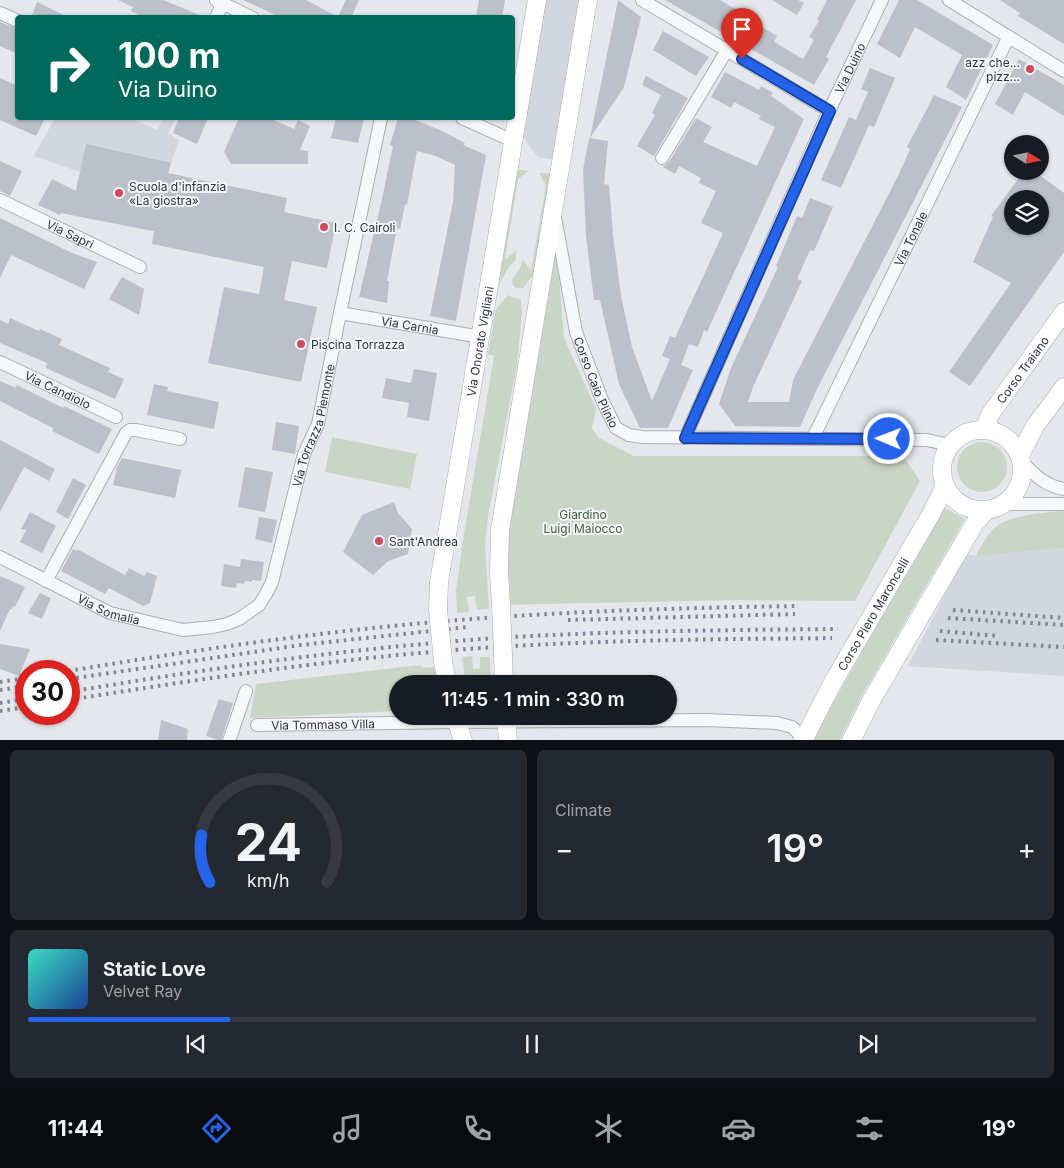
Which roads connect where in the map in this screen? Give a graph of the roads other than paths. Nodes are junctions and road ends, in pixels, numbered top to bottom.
1 (537, 0) edge
2 (588, 0) edge
3 (642, 0) edge
4 (882, 0) edge
5 (949, 0) edge
6 (221, 1) edge
7 (0, 13) edge
8 (217, 15) edge
9 (247, 15) edge
10 (15, 20) edge
11 (1008, 38) junction
12 (727, 50) junction
13 (1064, 71) edge
14 (830, 111) junction
15 (381, 120) edge
16 (466, 120) edge
17 (513, 142) junction
18 (662, 158) dead end
19 (0, 200) edge
20 (554, 212) junction
21 (140, 267) dead end
22 (1064, 312) edge
23 (340, 313) junction
24 (481, 337) junction
25 (0, 362) edge
26 (1064, 387) edge
27 (116, 417) dead end
28 (984, 429) junction
29 (685, 438) junction
30 (812, 438) junction
31 (180, 439) dead end
32 (950, 445) junction
33 (1021, 458) junction
34 (944, 488) junction
35 (1064, 489) edge
36 (1004, 504) junction
37 (1064, 504) edge
38 (986, 511) junction
39 (0, 557) edge
40 (46, 581) junction
41 (228, 624) joint
42 (445, 675) edge
43 (504, 675) edge
44 (246, 691) dead end
45 (677, 720) edge
46 (389, 721) edge
47 (257, 725) dead end
48 (458, 725) edge
49 (507, 725) edge
50 (230, 740) edge
51 (463, 740) edge
52 (508, 740) edge
53 (803, 740) edge
54 (850, 740) edge

1 - 17 main road, Via Onorato Vigliani
2 - 20 main road
3 - 12 street
4 - 14 street, Via Duino
5 - 11 street
6 - 8 street
6 - 9 street
7 - 10 street
11 - 13 street
11 - 30 street, Via Tonale
12 - 14 street
12 - 18 street
14 - 29 street, Via Duino
15 - 23 street, Via Torrazza Piemonte
16 - 17 street
17 - 24 main road, Via Onorato Vigliani
19 - 21 street, Via Sapri
20 - 29 street, Corso Caio Plinio
20 - 43 main road, bridge
22 - 28 main road, Corso Traiano
23 - 24 street, Via Carnia
23 - 41 street, Via Torrazza Piemonte
24 - 42 main road, Via Onorato Vigliani, bridge
25 - 27 street, Via Candiolo
26 - 33 main road
28 - 32 main road
28 - 33 main road
29 - 30 street, Corso Caio Plinio
30 - 32 street, Corso Caio Plinio
31 - 40 street
32 - 34 main road
33 - 35 street
33 - 36 main road
34 - 38 main road
34 - 53 main road, Corso Piero Maroncelli
36 - 37 street
36 - 38 main road
38 - 54 main road
39 - 40 street, Via Somalia
40 - 41 street, Via Somalia
44 - 50 street
45 - 53 street, Via Tommaso Villa
46 - 47 street, Via Tommaso Villa
48 - 51 main road
49 - 52 main road

